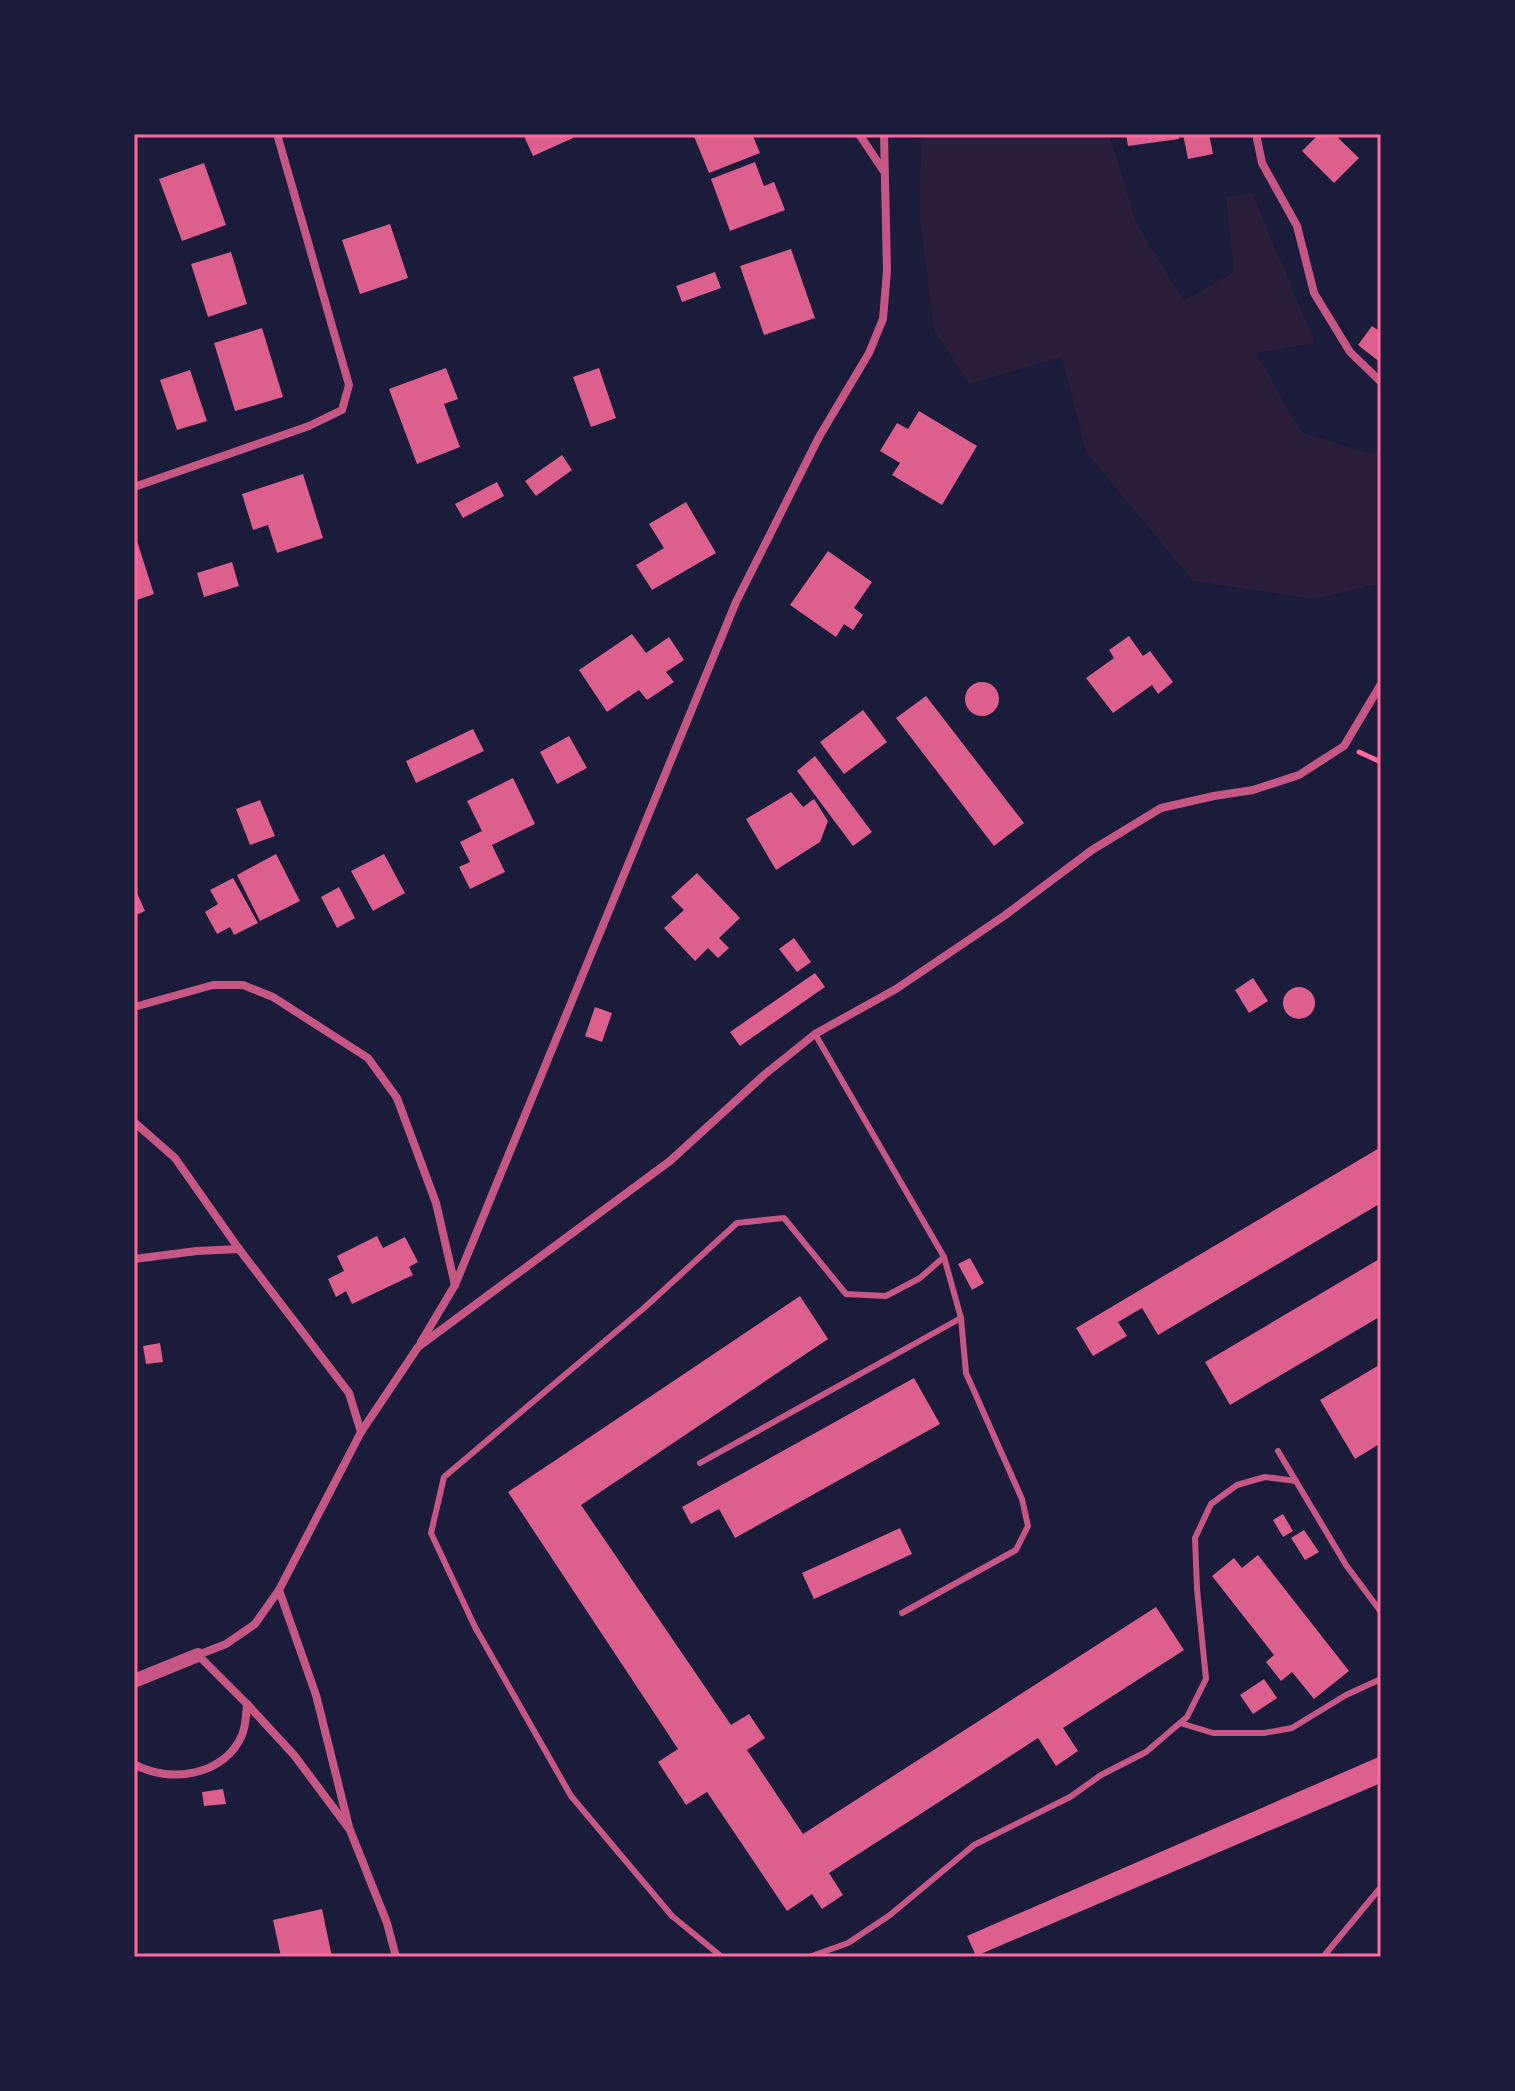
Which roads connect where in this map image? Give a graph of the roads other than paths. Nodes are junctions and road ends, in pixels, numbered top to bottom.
1 (277, 134) edge
2 (859, 134) edge
3 (884, 134) edge
4 (1256, 134) edge
5 (883, 170) junction
6 (1381, 382) edge
7 (134, 487) edge
8 (1381, 684) edge
9 (134, 1007) edge
10 (815, 1034) junction
11 (134, 1122) edge
12 (239, 1249) junction
13 (944, 1257) junction
14 (134, 1259) edge
15 (455, 1285) junction
16 (961, 1318) junction
17 (418, 1347) junction
18 (361, 1432) junction
19 (1278, 1451) dead end
20 (700, 1463) dead end
21 (1296, 1481) junction
22 (279, 1590) junction
23 (1381, 1612) edge
24 (902, 1613) dead end
25 (198, 1655) junction
26 (1381, 1679) edge
27 (134, 1681) edge
28 (247, 1704) junction
29 (1180, 1723) junction
30 (134, 1764) edge
31 (350, 1830) junction
32 (1381, 1887) edge
33 (396, 1957) edge
34 (722, 1957) edge
35 (809, 1957) edge
36 (1323, 1957) edge

1 - 7 street
2 - 5 street
3 - 5 street
4 - 6 street
5 - 15 street
8 - 10 street
9 - 15 street
10 - 13 lane
10 - 17 street
11 - 12 street
12 - 14 street
12 - 18 street
13 - 16 lane
13 - 34 lane
15 - 17 street
16 - 20 lane
16 - 24 lane
17 - 18 street
18 - 22 street
19 - 21 lane
21 - 23 lane
21 - 29 lane
22 - 25 street
22 - 31 street
25 - 27 street
25 - 28 street
26 - 29 lane
28 - 30 street
28 - 31 street
29 - 35 lane
31 - 33 street
32 - 36 lane

